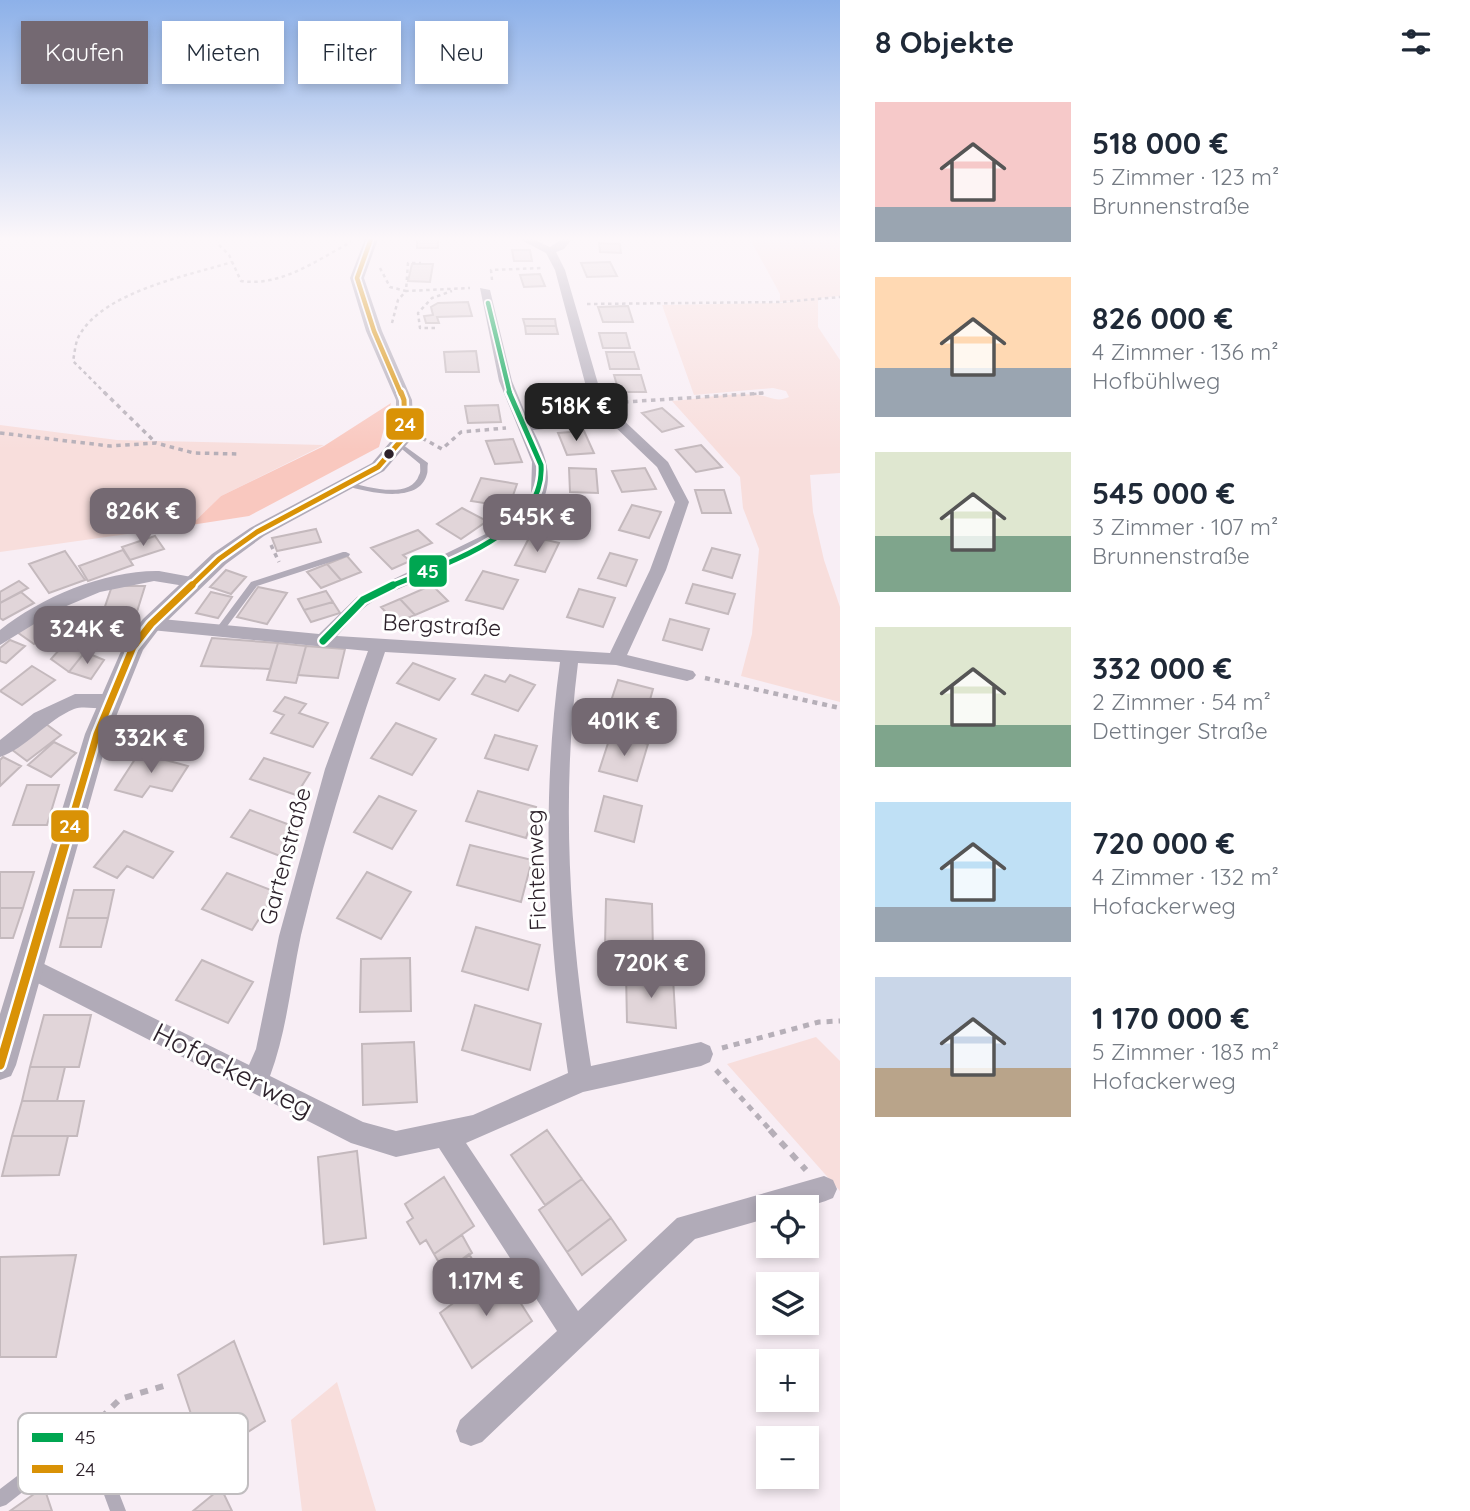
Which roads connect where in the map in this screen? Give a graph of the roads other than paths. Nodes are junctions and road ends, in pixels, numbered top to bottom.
1 (367, 310) edge
2 (489, 310) edge
3 (570, 310) edge
4 (614, 419) junction
5 (524, 427) junction
6 (402, 440) junction
7 (349, 485) junction
8 (346, 554) dead end
9 (191, 582) junction
10 (151, 624) junction
11 (219, 631) junction
12 (0, 639) edge
13 (323, 641) junction
14 (379, 646) junction
15 (570, 657) junction
16 (616, 659) junction
17 (687, 675) road end
18 (112, 701) junction
19 (0, 750) edge
20 (28, 967) junction
21 (701, 1054) road end
22 (0, 1065) edge
23 (581, 1080) junction
24 (255, 1082) junction
25 (445, 1134) junction
26 (824, 1189) road end
27 (576, 1333) junction
28 (471, 1431) dead end
29 (18, 1485) edge
30 (112, 1494) edge
31 (0, 1499) edge
32 (118, 1511) edge

1 - 6 street
2 - 5 street
3 - 4 street
4 - 5 street
4 - 16 street
5 - 13 street
6 - 7 street
6 - 7 lane
7 - 9 street
8 - 11 lane
9 - 10 street
9 - 12 street
10 - 11 street, Bergstraße
10 - 18 street
11 - 13 street, Bergstraße
13 - 14 street, Bergstraße
14 - 15 street, Bergstraße
14 - 24 street, Gartenstraße
15 - 16 street, Bergstraße
15 - 23 street, Fichtenweg
16 - 17 street, Bergstraße
18 - 19 street
18 - 20 street
20 - 22 street
20 - 24 street, Hofackerweg
21 - 23 street, Hofackerweg
23 - 25 street, Hofackerweg
24 - 25 street, Hofackerweg
25 - 27 street
26 - 27 street
27 - 28 street
29 - 31 lane
30 - 32 lane

